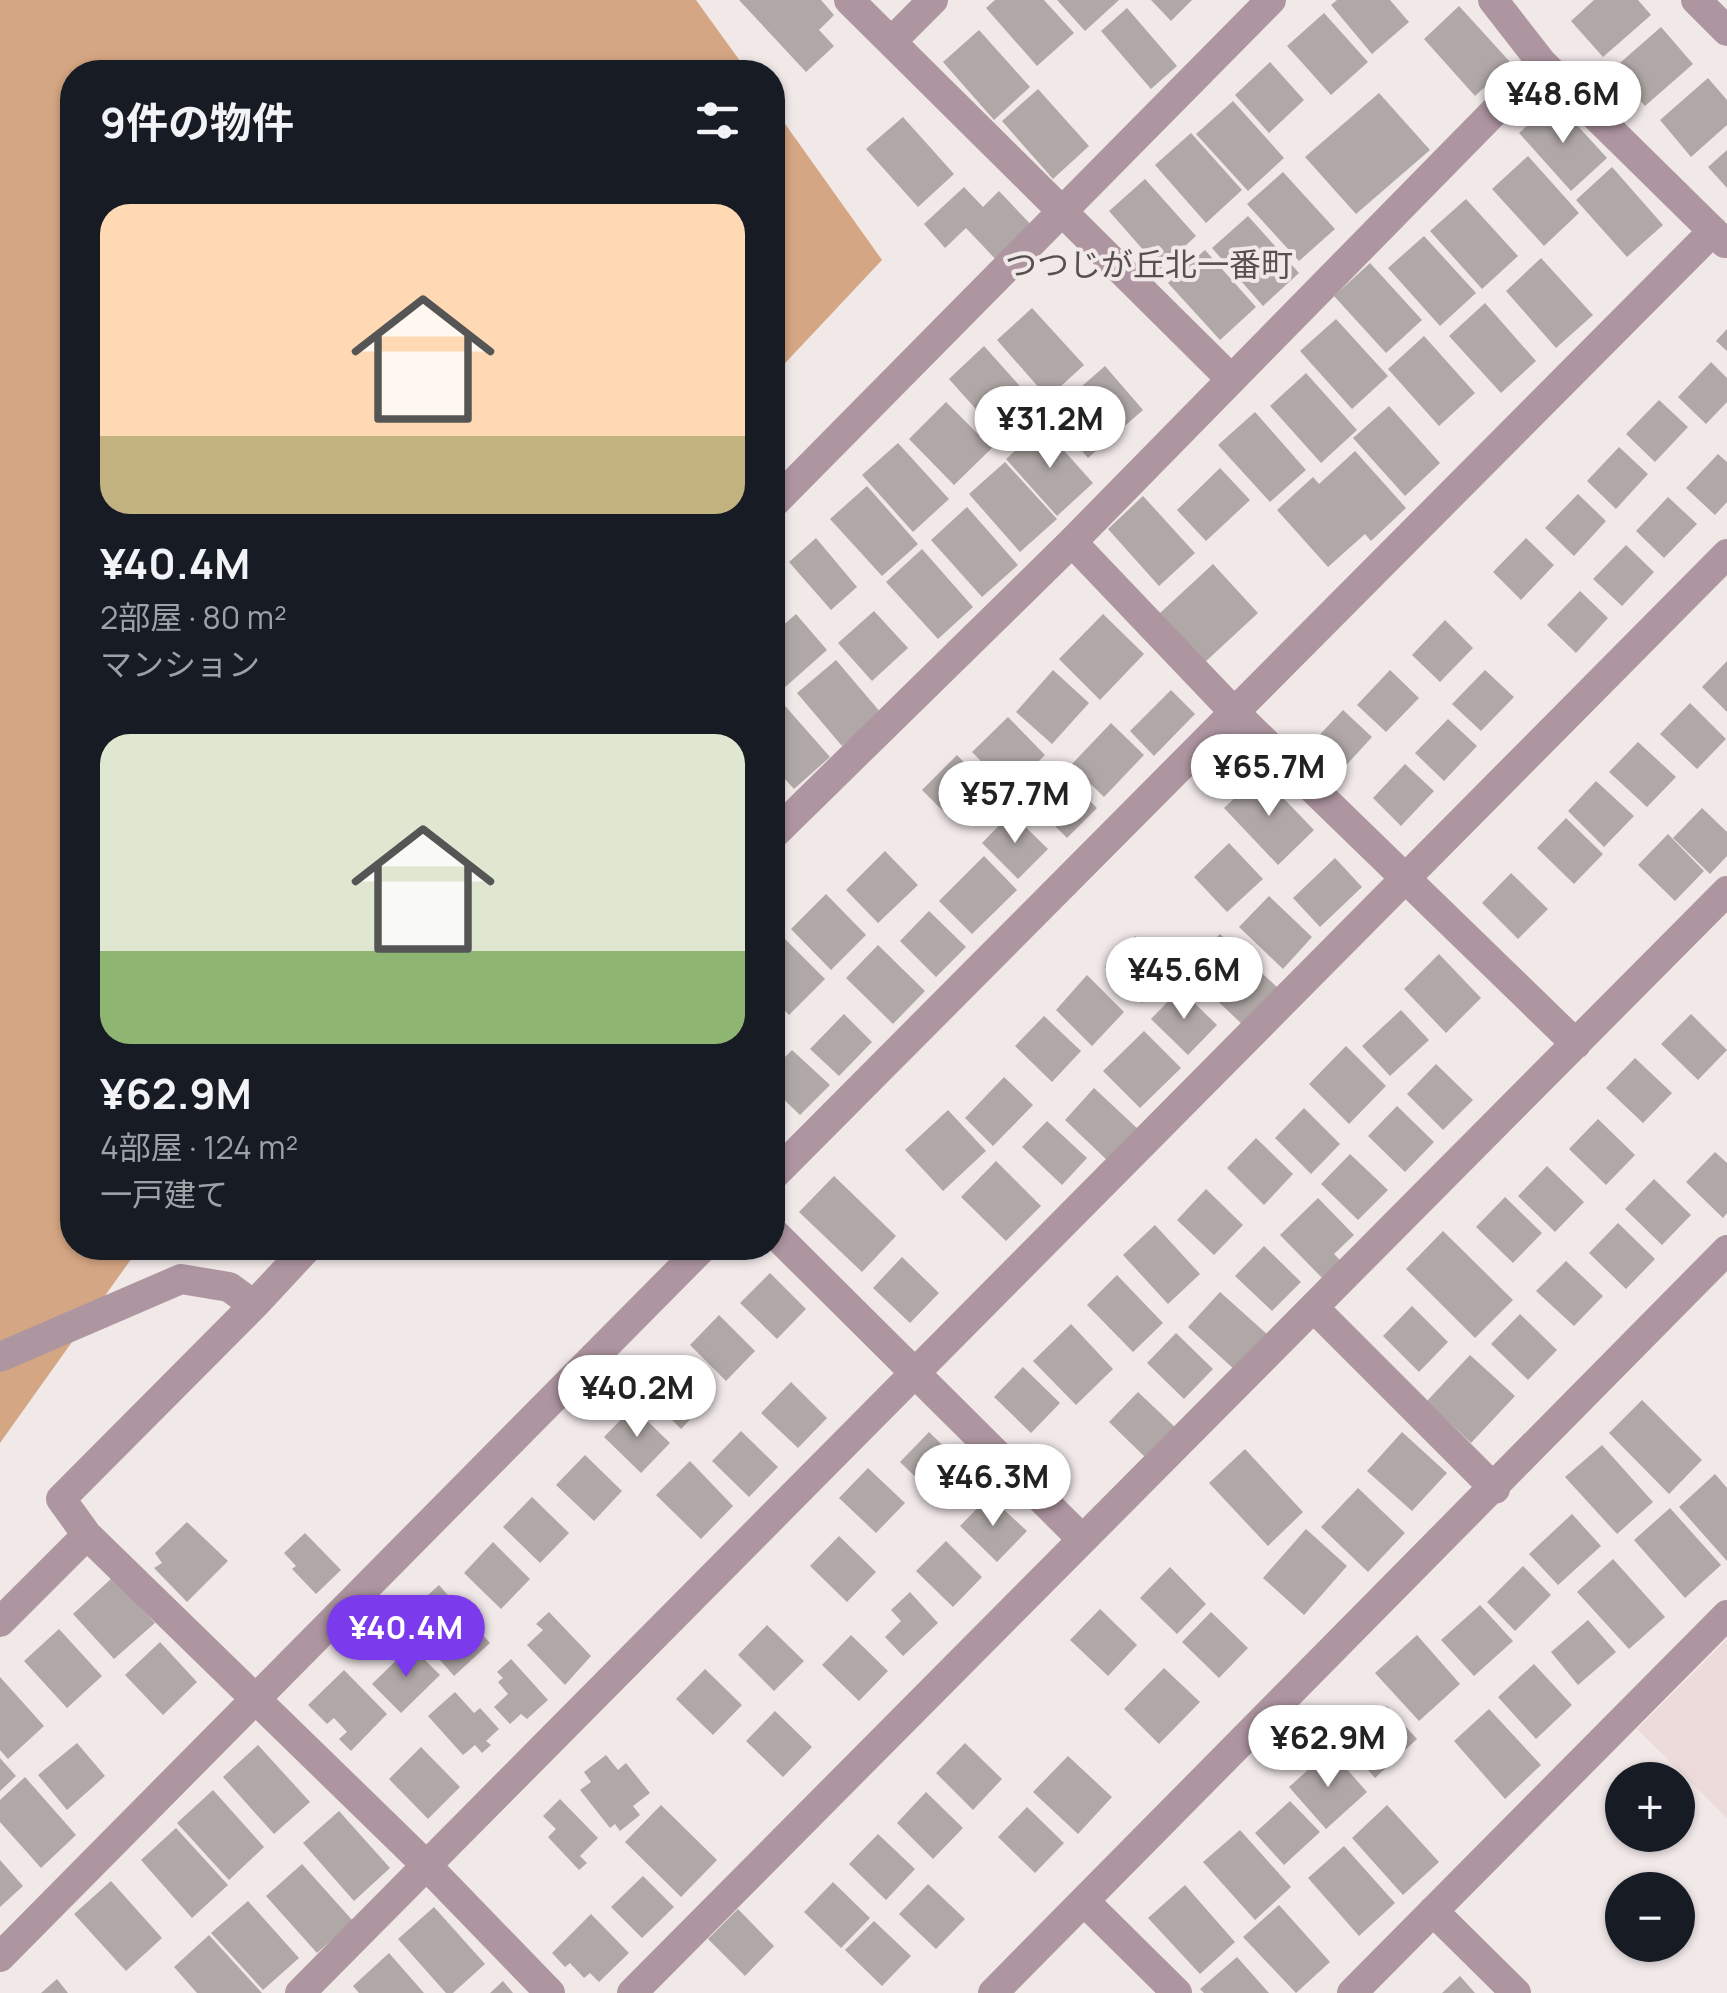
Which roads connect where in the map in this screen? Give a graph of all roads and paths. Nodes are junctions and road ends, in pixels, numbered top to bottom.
1 (850, 0) edge
2 (933, 0) edge
3 (1271, 0) edge
4 (1493, 0) edge
5 (1696, 0) edge
6 (1727, 31) edge
7 (892, 41) junction
8 (1542, 63) junction
9 (1060, 211) junction
10 (1720, 238) edge
11 (1230, 378) junction
12 (785, 493) edge
13 (1072, 542) junction
14 (1727, 554) edge
15 (1235, 713) junction
16 (785, 801) edge
17 (1404, 880) junction
18 (1727, 891) edge
19 (1576, 1044) junction
20 (785, 1164) edge
21 (785, 1244) edge
22 (1727, 1250) edge
23 (295, 1260) edge
24 (690, 1260) edge
25 (254, 1304) junction
26 (1315, 1309) junction
27 (0, 1358) edge
28 (913, 1371) junction
29 (1495, 1489) junction
30 (87, 1535) junction
31 (1082, 1539) junction
32 (1727, 1615) edge
33 (0, 1622) edge
34 (254, 1700) junction
35 (426, 1866) junction
36 (1084, 1901) junction
37 (1433, 1912) junction
38 (0, 1957) edge
39 (300, 1993) edge
40 (550, 1993) edge
41 (632, 1993) edge
42 (993, 1993) edge
43 (1178, 1993) edge
44 (1352, 1993) edge
45 (1516, 1993) edge

1 - 7 street
2 - 7 street
3 - 9 street
4 - 8 street
5 - 6 street
7 - 9 street
8 - 10 street
8 - 11 street
9 - 11 street
9 - 12 street
10 - 15 street
11 - 13 street
13 - 15 street
13 - 16 street
14 - 17 street
15 - 17 street
15 - 20 street
17 - 19 street
17 - 28 street
18 - 19 street
19 - 26 street
21 - 28 street
22 - 29 street
23 - 25 street
24 - 34 street
25 - 27 street
25 - 30 street
26 - 29 street
26 - 31 street
28 - 31 street
28 - 35 street
29 - 36 street
30 - 33 street
30 - 34 street
31 - 41 street
32 - 37 street
34 - 35 street
34 - 38 street
35 - 39 street
35 - 40 street
36 - 42 street
36 - 43 street
37 - 44 street
37 - 45 street

